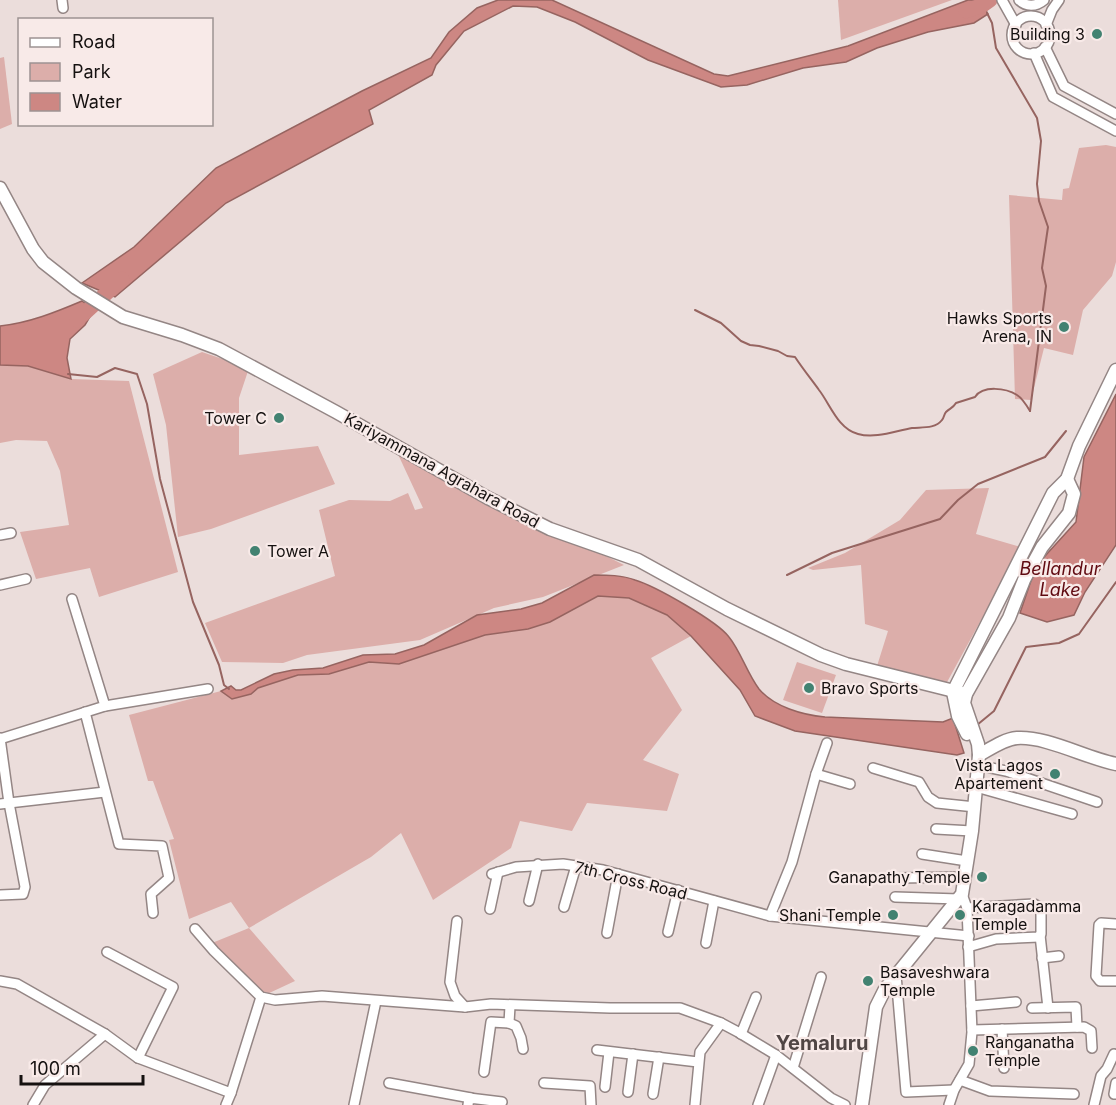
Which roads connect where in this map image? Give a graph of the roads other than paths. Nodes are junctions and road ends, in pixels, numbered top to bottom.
1 (1044, 0) edge
2 (1059, 0) edge
3 (1019, 1) edge
4 (1004, 4) edge
5 (1016, 25) junction
6 (1046, 25) junction
7 (1045, 47) junction
8 (1034, 54) junction
9 (1116, 114) edge
10 (1116, 131) edge
11 (0, 189) edge
12 (1116, 370) edge
13 (1067, 479) junction
14 (11, 534) dead end
15 (0, 535) edge
16 (26, 579) dead end
17 (0, 585) edge
18 (72, 599) dead end
19 (208, 689) dead end
20 (959, 699) junction
21 (105, 706) junction
22 (85, 712) junction
23 (0, 738) edge
24 (827, 743) dead end
25 (977, 752) junction
26 (1116, 764) edge
27 (873, 768) dead end
28 (816, 774) junction
29 (850, 784) dead end
30 (976, 787) junction
31 (105, 792) junction
32 (1097, 802) dead end
33 (4, 804) edge
34 (975, 807) junction
35 (1072, 814) dead end
36 (936, 830) dead end
37 (972, 831) junction
38 (922, 855) dead end
39 (967, 861) junction
40 (537, 864) junction
41 (576, 866) junction
42 (618, 874) junction
43 (897, 878) dead end
44 (965, 878) junction
45 (678, 890) junction
46 (0, 895) edge
47 (895, 897) dead end
48 (963, 900) junction
49 (529, 901) dead end
50 (714, 901) junction
51 (564, 907) dead end
52 (490, 909) dead end
53 (153, 913) dead end
54 (770, 916) junction
55 (457, 921) dead end
56 (1116, 924) edge
57 (195, 929) dead end
58 (931, 931) junction
59 (668, 932) dead end
60 (607, 933) dead end
61 (1040, 935) junction
62 (969, 936) junction
63 (706, 943) dead end
64 (968, 947) junction
65 (107, 952) dead end
66 (1059, 956) dead end
67 (1042, 958) junction
68 (896, 975) junction
69 (820, 977) dead end
70 (0, 981) edge
71 (1116, 981) edge
72 (261, 997) junction
73 (756, 997) dead end
74 (376, 1000) junction
75 (1016, 1002) dead end
76 (510, 1006) junction
77 (971, 1006) junction
78 (465, 1007) junction
79 (1032, 1008) dead end
80 (1048, 1008) junction
81 (509, 1023) junction
82 (722, 1023) junction
83 (1077, 1027) junction
84 (1002, 1029) junction
85 (972, 1030) junction
86 (105, 1034) junction
87 (741, 1034) junction
88 (1092, 1048) dead end
89 (523, 1049) dead end
90 (597, 1050) dead end
91 (609, 1052) junction
92 (633, 1054) junction
93 (1114, 1054) dead end
94 (776, 1055) junction
95 (659, 1057) junction
96 (138, 1058) junction
97 (698, 1062) junction
98 (793, 1068) junction
99 (1004, 1068) dead end
100 (484, 1072) dead end
101 (960, 1080) junction
102 (388, 1083) dead end
103 (544, 1083) dead end
104 (1116, 1083) edge
105 (605, 1087) dead end
106 (954, 1090) junction
107 (628, 1092) dead end
108 (231, 1093) junction
109 (653, 1094) dead end
110 (1074, 1094) dead end
111 (1116, 1094) edge
112 (470, 1102) edge
113 (502, 1102) dead end
114 (830, 1102) edge
115 (33, 1105) edge
116 (226, 1105) edge
117 (354, 1105) edge
118 (591, 1105) edge
119 (695, 1105) edge
120 (758, 1105) edge
121 (844, 1105) edge
122 (862, 1105) edge
123 (949, 1105) edge
124 (1094, 1105) edge

1 - 3 street
2 - 6 street
4 - 5 street
5 - 6 street
5 - 8 street
6 - 7 street
7 - 8 street
7 - 9 street
8 - 10 street
11 - 20 street, Kariyammana Agrahara Road
12 - 13 street
13 - 20 street
13 - 20 street
14 - 15 street
16 - 17 street
18 - 21 street
19 - 21 street
20 - 25 street
21 - 22 street
22 - 23 street
22 - 31 street
23 - 33 street
24 - 28 street
25 - 26 street
25 - 30 street
25 - 32 street
27 - 34 street
28 - 29 street
28 - 54 street
30 - 34 street
30 - 35 street
31 - 33 street
31 - 53 street
33 - 46 street
34 - 37 street
36 - 37 street
37 - 39 street
38 - 39 street
39 - 44 street
40 - 41 street, 7th Cross Road
40 - 49 street
40 - 52 street, 7th Cross Road
41 - 42 street, 7th Cross Road
41 - 51 street
42 - 45 street, 7th Cross Road
42 - 60 street
43 - 44 street
44 - 48 street
45 - 50 street, 7th Cross Road
45 - 59 street
47 - 48 street
48 - 58 street
48 - 61 street
48 - 62 street
50 - 54 street, 7th Cross Road
50 - 63 street
54 - 58 street, 7th Cross Road
55 - 78 street
56 - 71 street
57 - 72 street
58 - 62 street, 7th Cross Road
58 - 68 street
61 - 64 street
61 - 67 street
62 - 64 street
64 - 77 street
65 - 96 street
66 - 67 street
67 - 80 street
68 - 106 street
68 - 122 street
69 - 98 street
70 - 86 street
72 - 74 street
72 - 108 street
73 - 87 street
74 - 78 street
74 - 117 street
75 - 77 street
76 - 78 street
76 - 81 street
76 - 82 street
77 - 85 street
79 - 80 street
80 - 83 street
81 - 89 street
81 - 100 street
82 - 87 street
82 - 97 street
83 - 84 street
83 - 88 street
84 - 85 street
84 - 99 street
85 - 101 street
86 - 96 street
86 - 115 street
87 - 94 street
90 - 91 street
91 - 92 street
91 - 105 street
92 - 95 street
92 - 107 street
93 - 124 street
94 - 98 street
94 - 120 street
95 - 97 street
95 - 109 street
96 - 108 street
97 - 119 street
98 - 114 street
101 - 106 street
101 - 110 street
102 - 112 street
103 - 118 street
104 - 111 street
106 - 123 street
108 - 116 street
112 - 113 street
114 - 121 street

